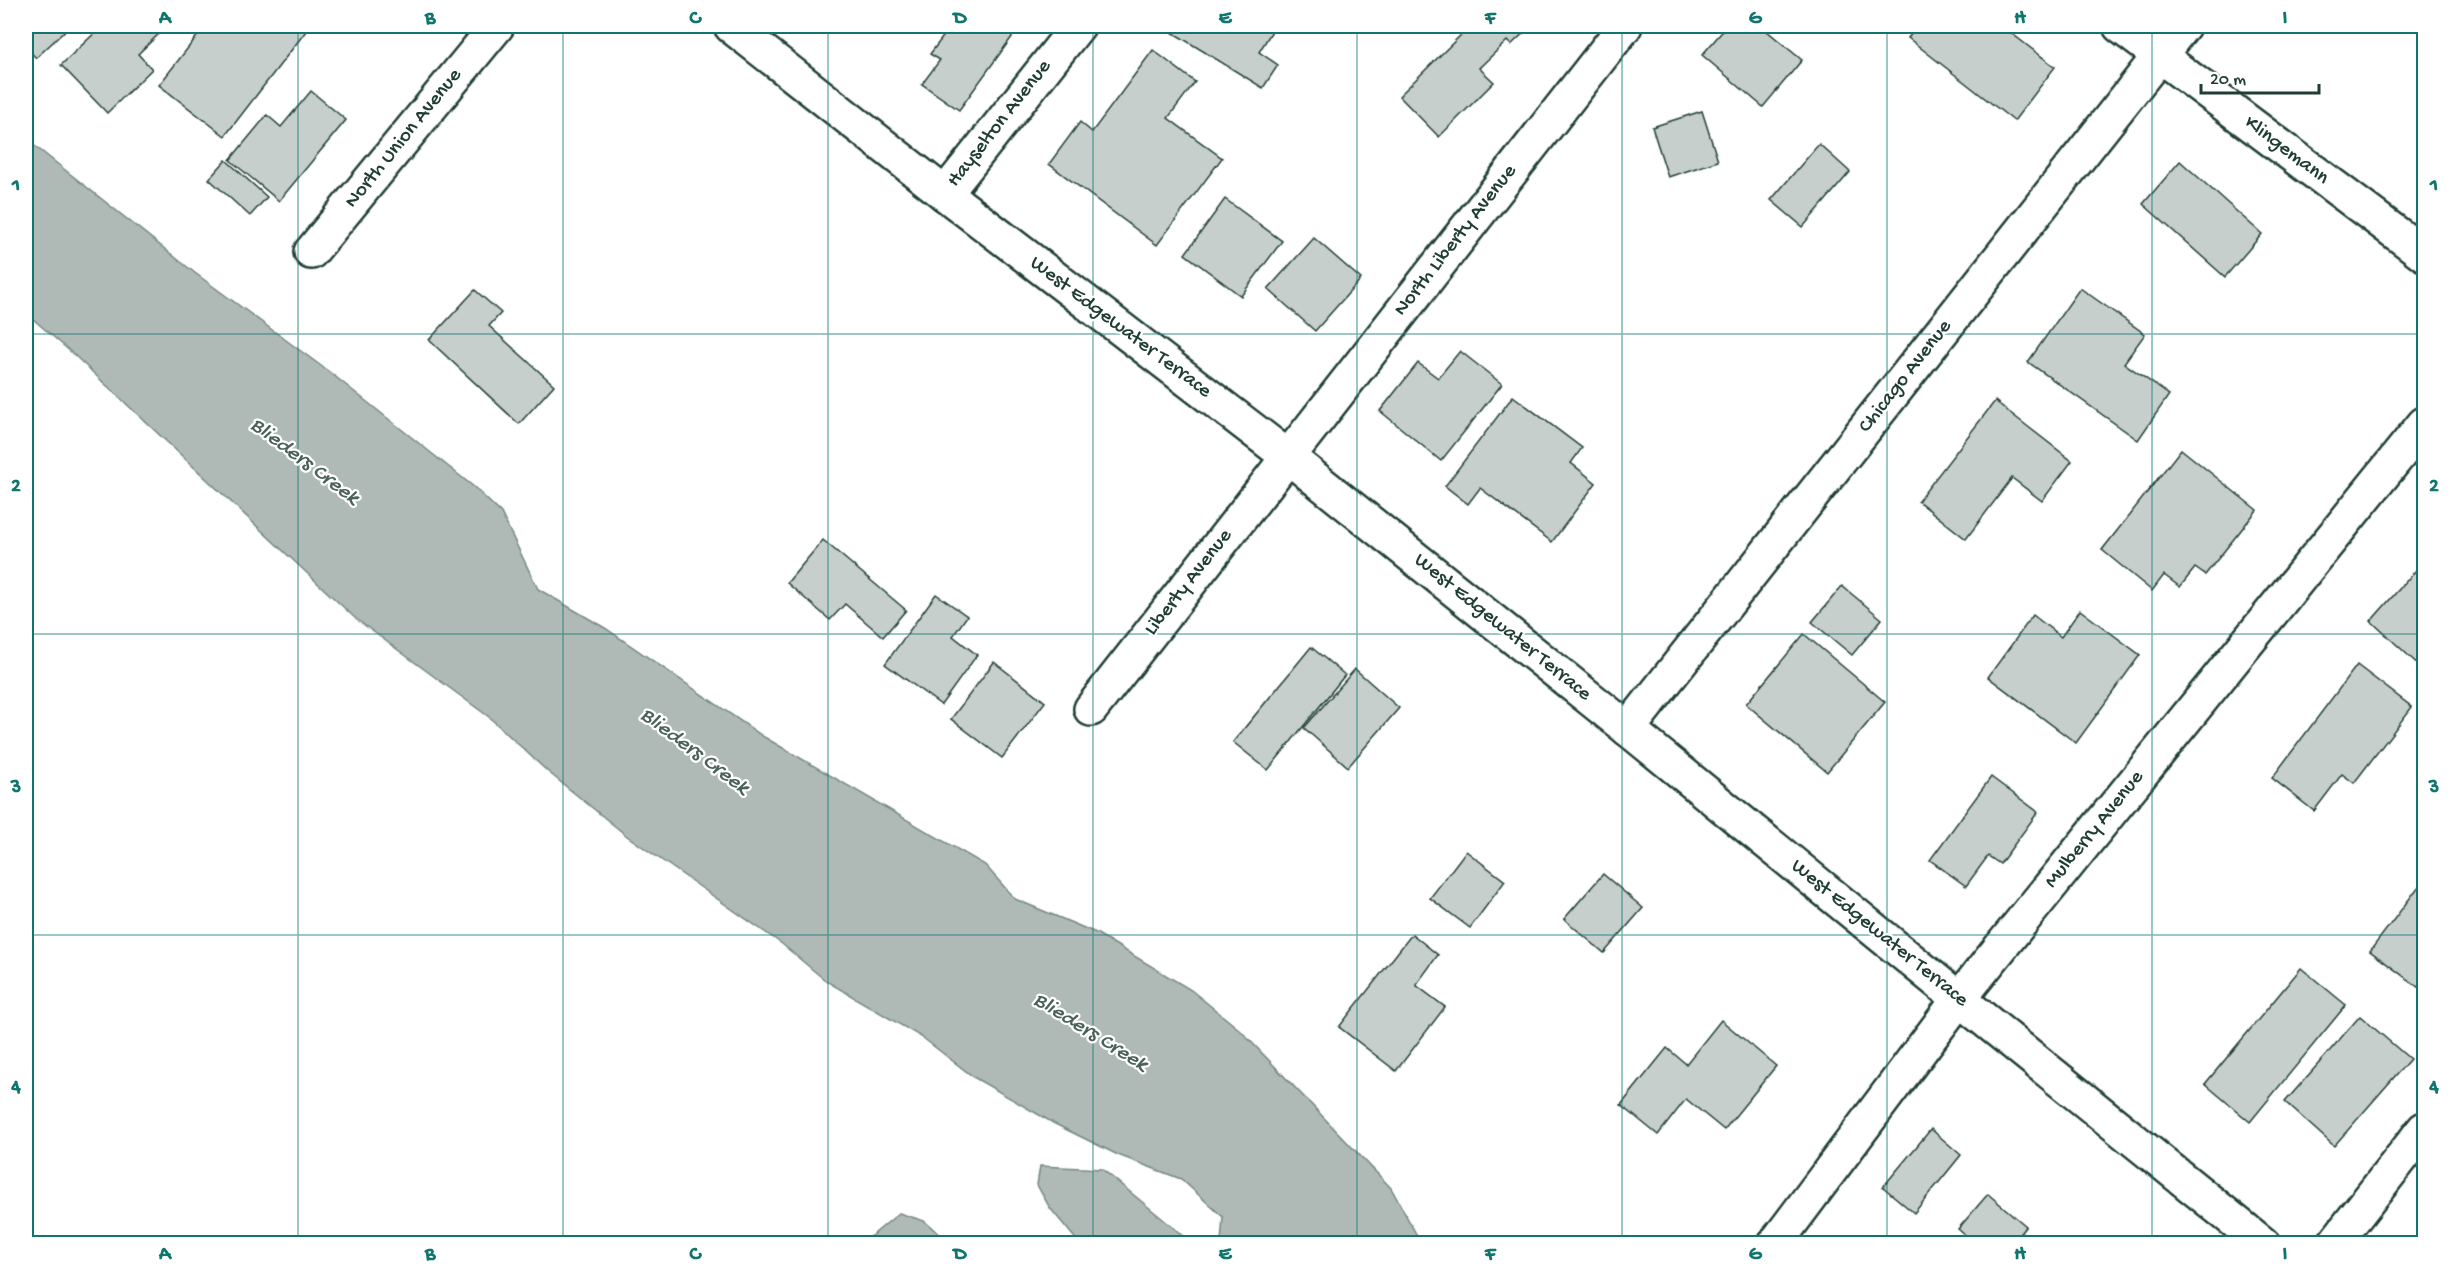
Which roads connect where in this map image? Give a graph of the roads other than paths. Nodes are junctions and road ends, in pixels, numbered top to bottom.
1 (497, 26) edge
2 (731, 26) edge
3 (1078, 26) edge
4 (1625, 26) edge
5 (2120, 26) edge
6 (2183, 26) edge
7 (2159, 57) junction
8 (945, 194) junction
9 (311, 252) dead end
10 (2424, 254) edge
11 (2424, 424) edge
12 (1287, 456) junction
13 (1091, 709) dead end
14 (1628, 729) junction
15 (1959, 999) junction
16 (2424, 1129) edge
17 (1774, 1244) edge
18 (2263, 1244) edge
19 (2334, 1244) edge

1 - 9 street, North Union Avenue
2 - 8 street, West Edgewater Terrace
3 - 8 street, Hayselton Avenue
4 - 12 street, North Liberty Avenue
5 - 7 street, Klingemann
6 - 7 street, Chicago Avenue
7 - 10 street, Klingemann
7 - 14 street, Chicago Avenue
8 - 12 street, West Edgewater Terrace
11 - 15 street, Mulberry Avenue
12 - 13 street, Liberty Avenue
12 - 14 street, West Edgewater Terrace
14 - 15 street, West Edgewater Terrace
15 - 17 street, Mulberry Avenue
15 - 18 street, West Edgewater Terrace
16 - 19 street

